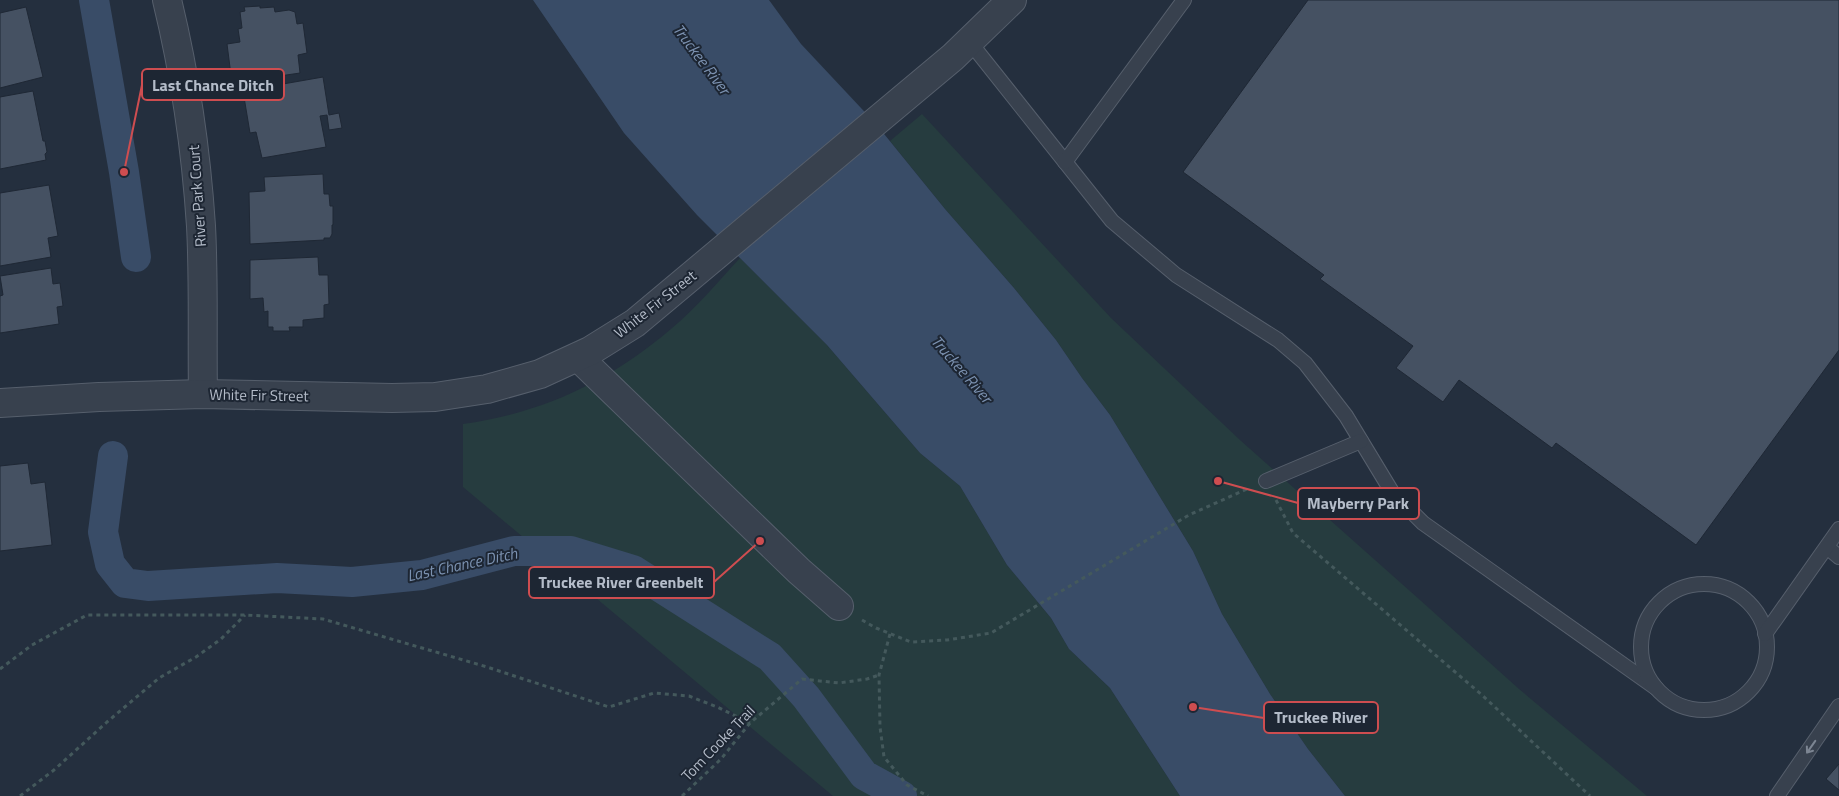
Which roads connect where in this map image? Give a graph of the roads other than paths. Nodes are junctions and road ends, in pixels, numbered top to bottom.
1 (167, 0) edge
2 (1012, 0) edge
3 (1184, 0) edge
4 (969, 42) junction
5 (1065, 162) junction
6 (578, 357) junction
7 (203, 394) junction
8 (0, 403) edge
9 (1361, 441) junction
10 (1266, 481) road end
11 (1839, 530) edge
12 (1827, 547) junction
13 (1839, 557) edge
14 (840, 606) road end
15 (1765, 634) junction
16 (1656, 688) junction
17 (1839, 706) edge
18 (1777, 796) edge

1 - 7 street, River Park Court
2 - 4 street, White Fir Street
3 - 5 lane
4 - 5 lane
4 - 6 street, White Fir Street
5 - 9 lane
6 - 7 street, White Fir Street
6 - 14 street
7 - 8 street, White Fir Street
9 - 10 lane
9 - 16 lane
11 - 12 lane
12 - 13 lane
12 - 15 lane
15 - 16 lane
15 - 16 lane
17 -> 18 lane

